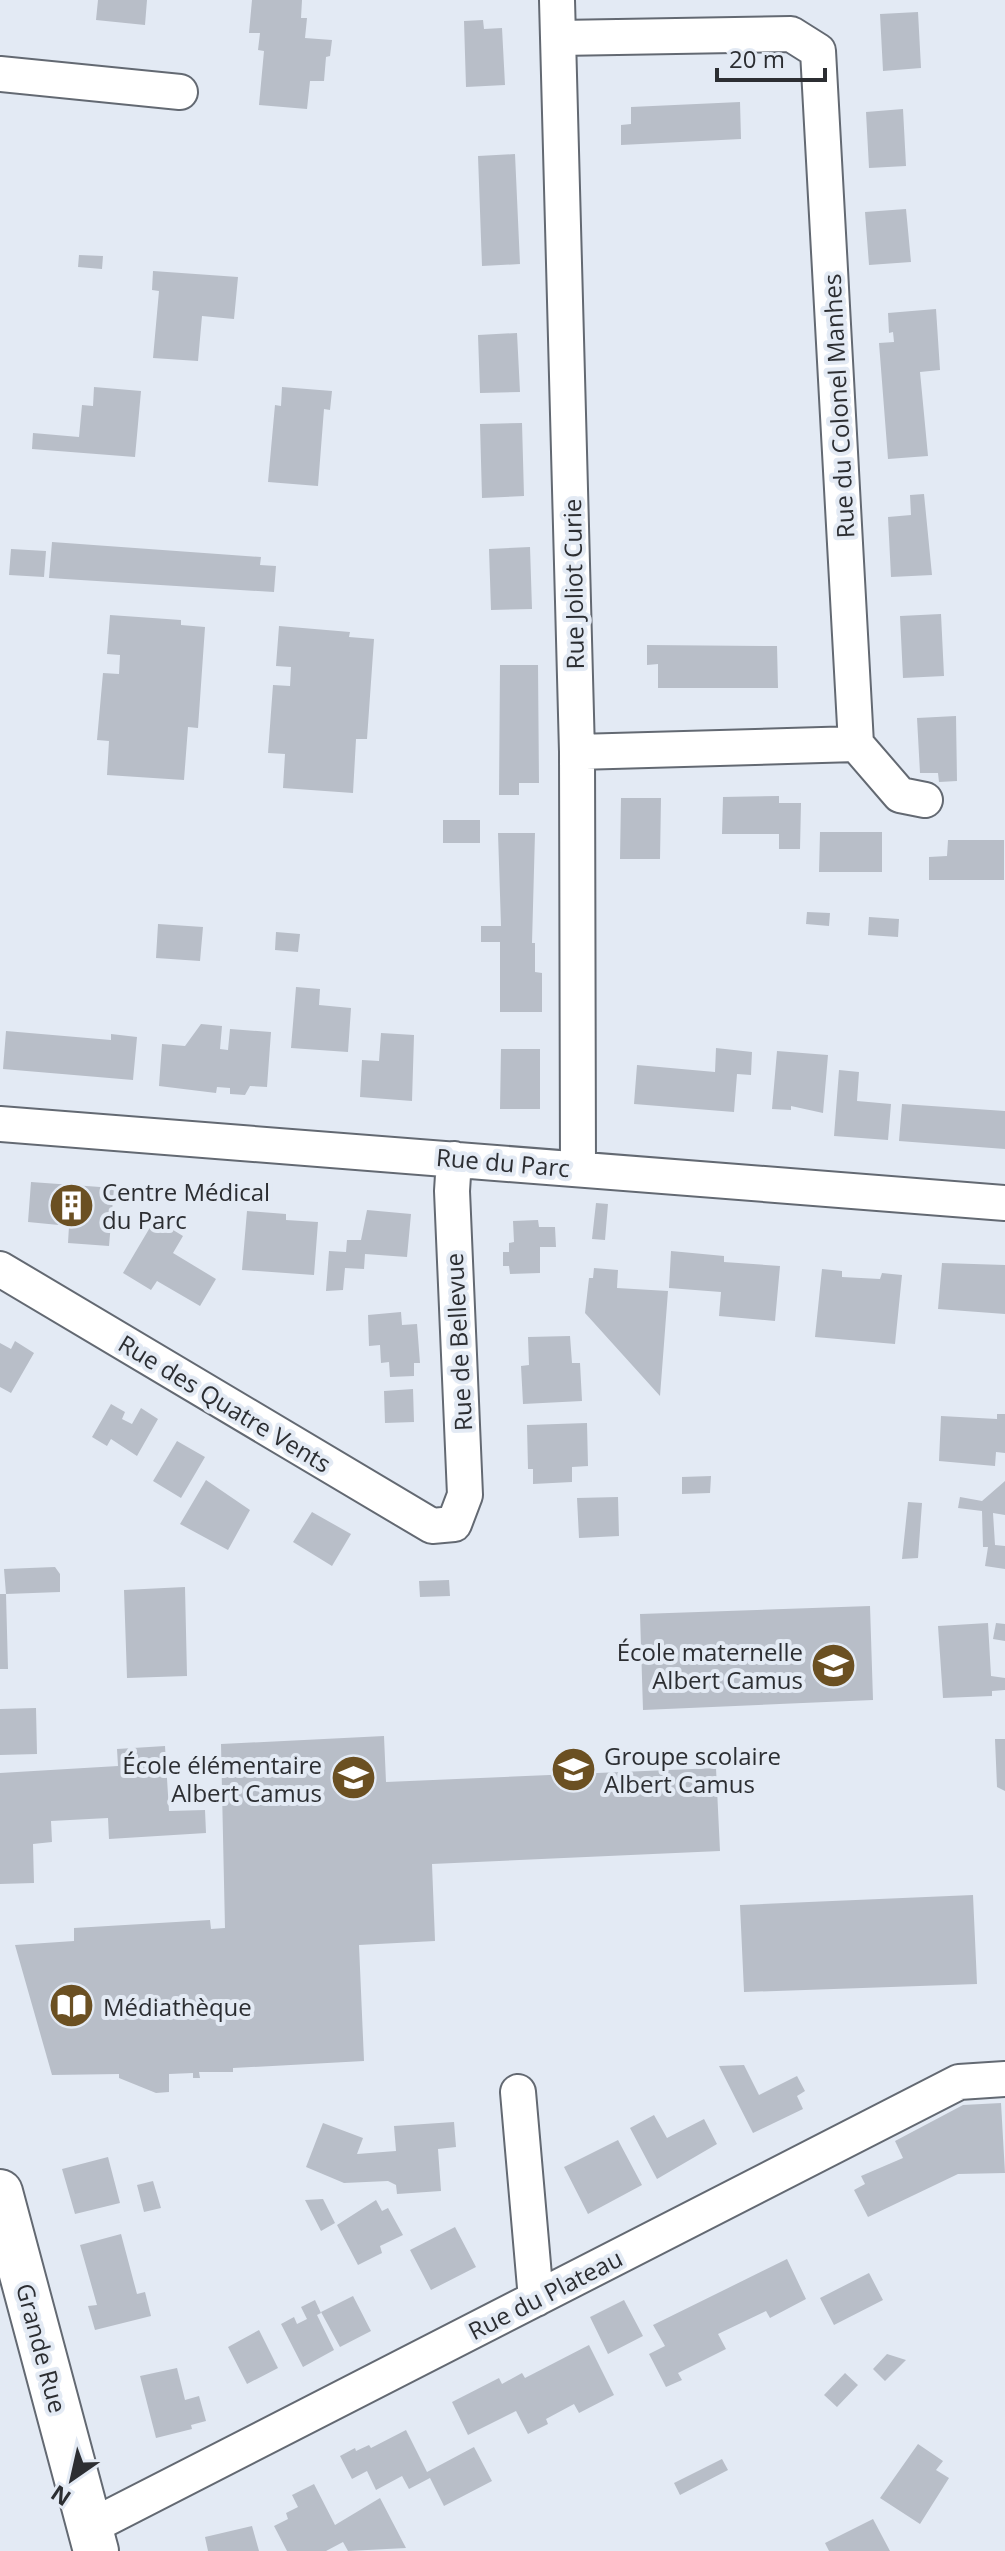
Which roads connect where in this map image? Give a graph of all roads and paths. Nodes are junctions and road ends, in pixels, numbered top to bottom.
1 (557, 0) edge
2 (559, 38) junction
3 (0, 74) edge
4 (180, 92) dead end
5 (856, 744) junction
6 (577, 752) junction
7 (925, 800) dead end
8 (0, 1124) edge
9 (454, 1159) junction
10 (578, 1169) junction
11 (1005, 1203) edge
12 (0, 1269) edge
13 (454, 1524) joint
14 (1005, 2079) edge
15 (518, 2092) dead end
16 (0, 2192) edge
17 (536, 2299) junction
18 (93, 2539) edge

1 - 2 street, Rue Joliot Curie
2 - 5 street, Rue du Colonel Manhes
2 - 6 street, Rue Joliot Curie
3 - 4 street
5 - 6 street
5 - 7 street
6 - 10 street, Rue Joliot Curie
8 - 9 street, Rue du Parc
9 - 10 street, Rue du Parc
9 - 13 street, Rue de Bellevue
10 - 11 street, Rue du Parc
12 - 13 street, Rue des Quatre Vents
14 - 17 street, Rue du Plateau
15 - 17 street
16 - 18 main road, Grande Rue
17 - 18 street, Rue du Plateau

